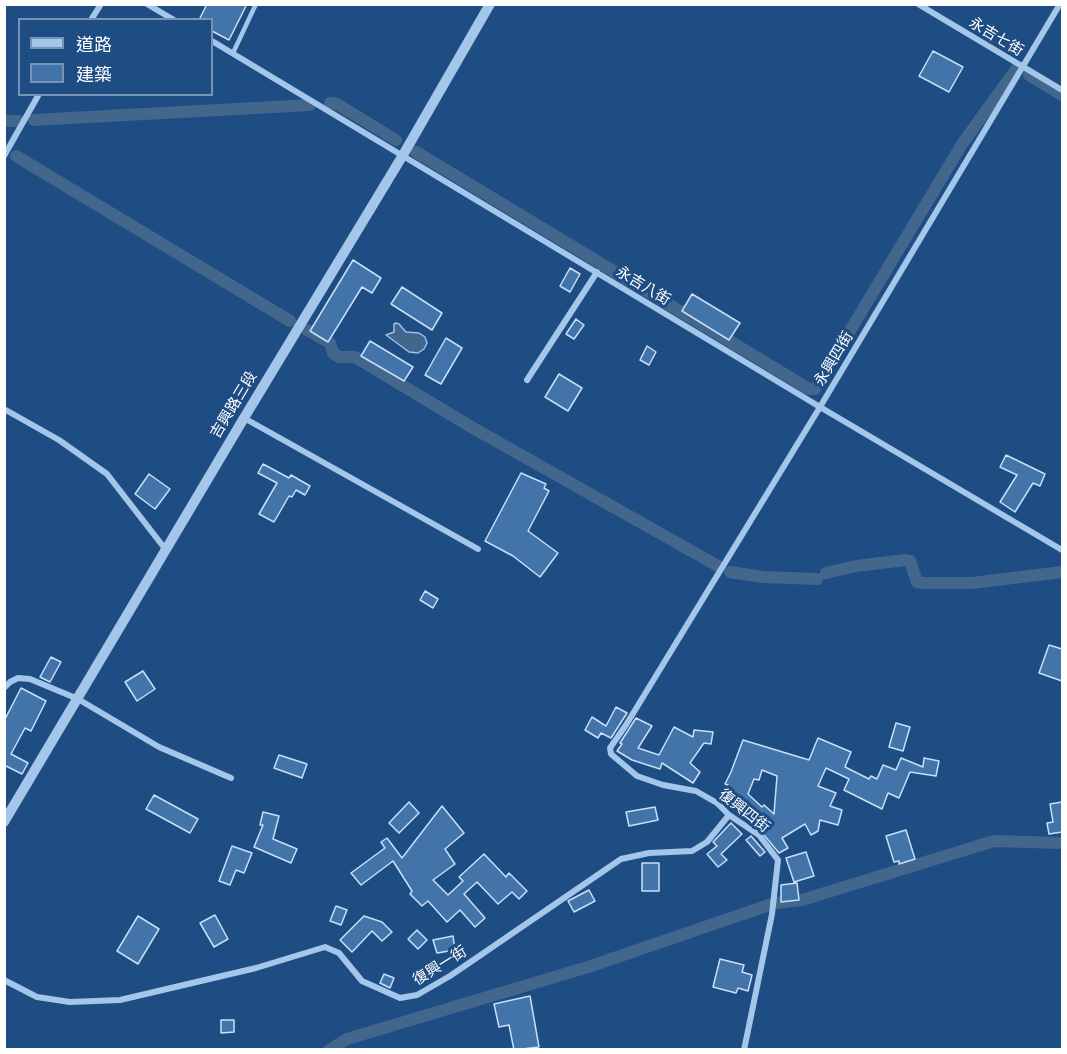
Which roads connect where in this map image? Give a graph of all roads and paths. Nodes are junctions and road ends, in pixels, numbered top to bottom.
1 (101, 4) edge
2 (147, 4) edge
3 (256, 4) edge
4 (490, 4) edge
5 (918, 4) edge
6 (1060, 4) edge
7 (92, 18) edge
8 (171, 18) edge
9 (213, 42) edge
10 (233, 53) junction
11 (1023, 67) junction
12 (1062, 90) edge
13 (38, 96) edge
14 (403, 155) junction
15 (4, 156) edge
16 (597, 272) junction
17 (527, 380) dead end
18 (820, 407) junction
19 (4, 409) edge
20 (244, 418) junction
21 (478, 549) dead end
22 (166, 550) junction
23 (1062, 550) edge
24 (4, 688) edge
25 (78, 699) junction
26 (626, 725) joint
27 (231, 778) dead end
28 (729, 815) junction
29 (4, 822) edge
30 (4, 980) edge
31 (744, 1050) edge

1 - 7 street
2 - 8 street
3 - 10 lane
4 - 14 street, 吉興路三段
5 - 11 street, 永吉七街
6 - 11 street, 永興四街
9 - 10 street, 永吉八街
10 - 14 street, 永吉八街
11 - 12 street, 永吉七街
11 - 18 street, 永興四街
13 - 15 street
14 - 16 street, 永吉八街
14 - 20 street, 吉興路三段
16 - 17 street
16 - 18 street, 永吉八街
18 - 23 street, 永吉八街
18 - 26 street, 永興四街
19 - 22 street
20 - 21 street
20 - 22 street, 吉興路三段
22 - 25 street, 吉興路三段
24 - 25 street
25 - 27 street
25 - 29 street, 吉興路三段
26 - 28 street, 復興四街
28 - 30 street, 復興一街
28 - 31 street, 復興四街

